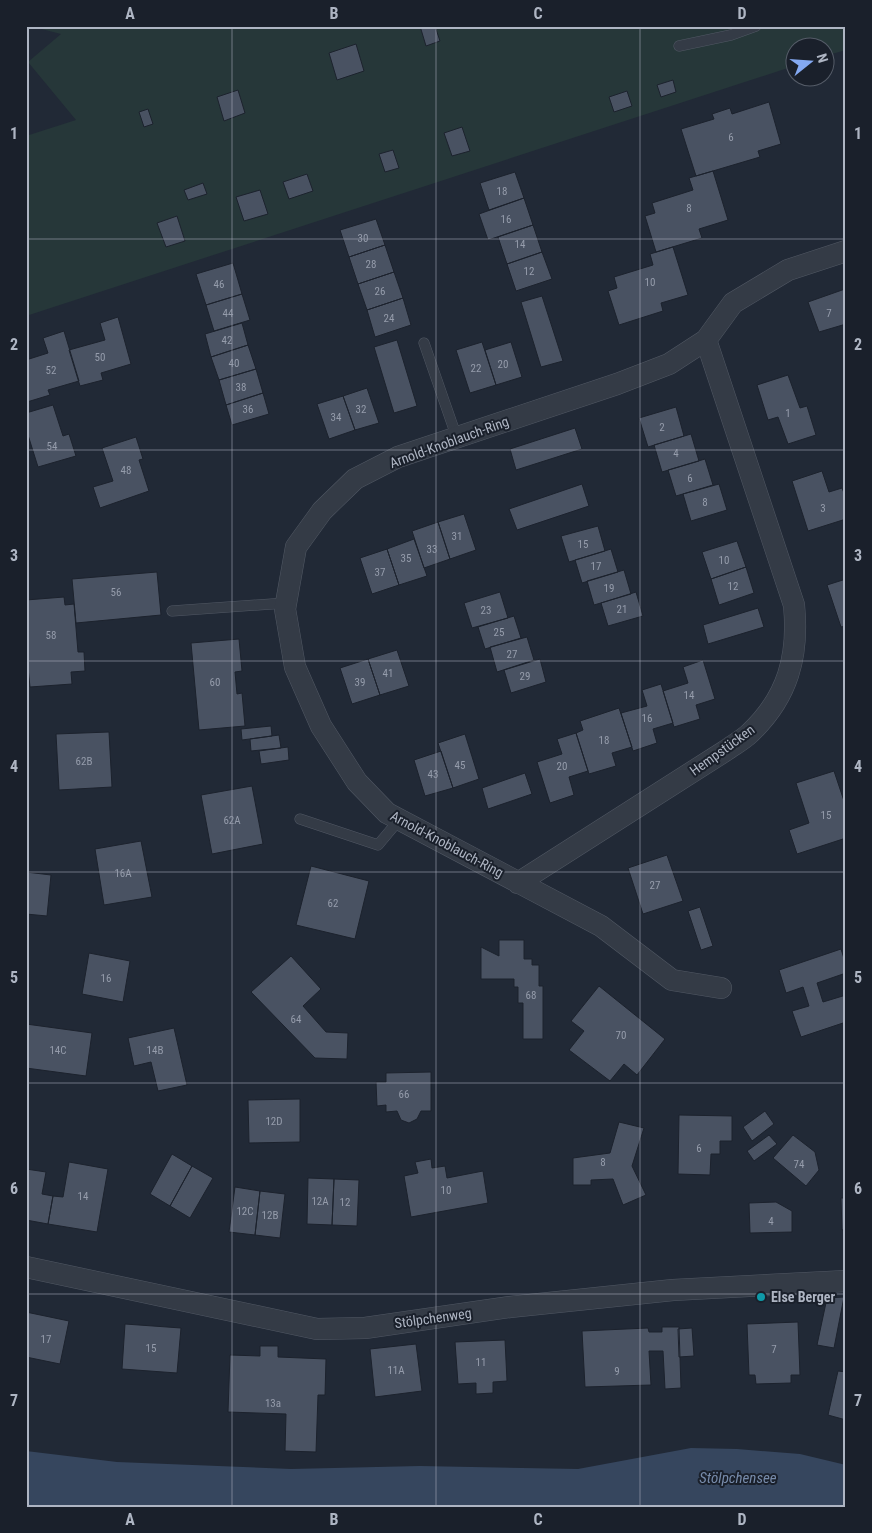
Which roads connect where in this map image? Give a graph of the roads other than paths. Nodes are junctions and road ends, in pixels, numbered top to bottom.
1 (756, 26) edge
2 (679, 46) dead end
3 (846, 251) edge
4 (706, 340) junction
5 (424, 343) dead end
6 (457, 438) junction
7 (286, 602) junction
8 (172, 611) dead end
9 (300, 819) dead end
10 (399, 820) junction
11 (518, 883) junction
12 (721, 988) dead end
13 (26, 1268) edge
14 (846, 1281) edge

1 - 2 lane
3 - 4 street, Arnold-Knoblauch-Ring
4 - 6 street, Arnold-Knoblauch-Ring
4 - 11 street, Hempstücken
5 - 6 lane
6 - 7 street, Arnold-Knoblauch-Ring
7 - 8 lane
7 - 10 street, Arnold-Knoblauch-Ring
9 - 10 lane
10 - 11 street, Arnold-Knoblauch-Ring
11 - 12 street, Arnold-Knoblauch-Ring
13 - 14 street, Stölpchenweg

